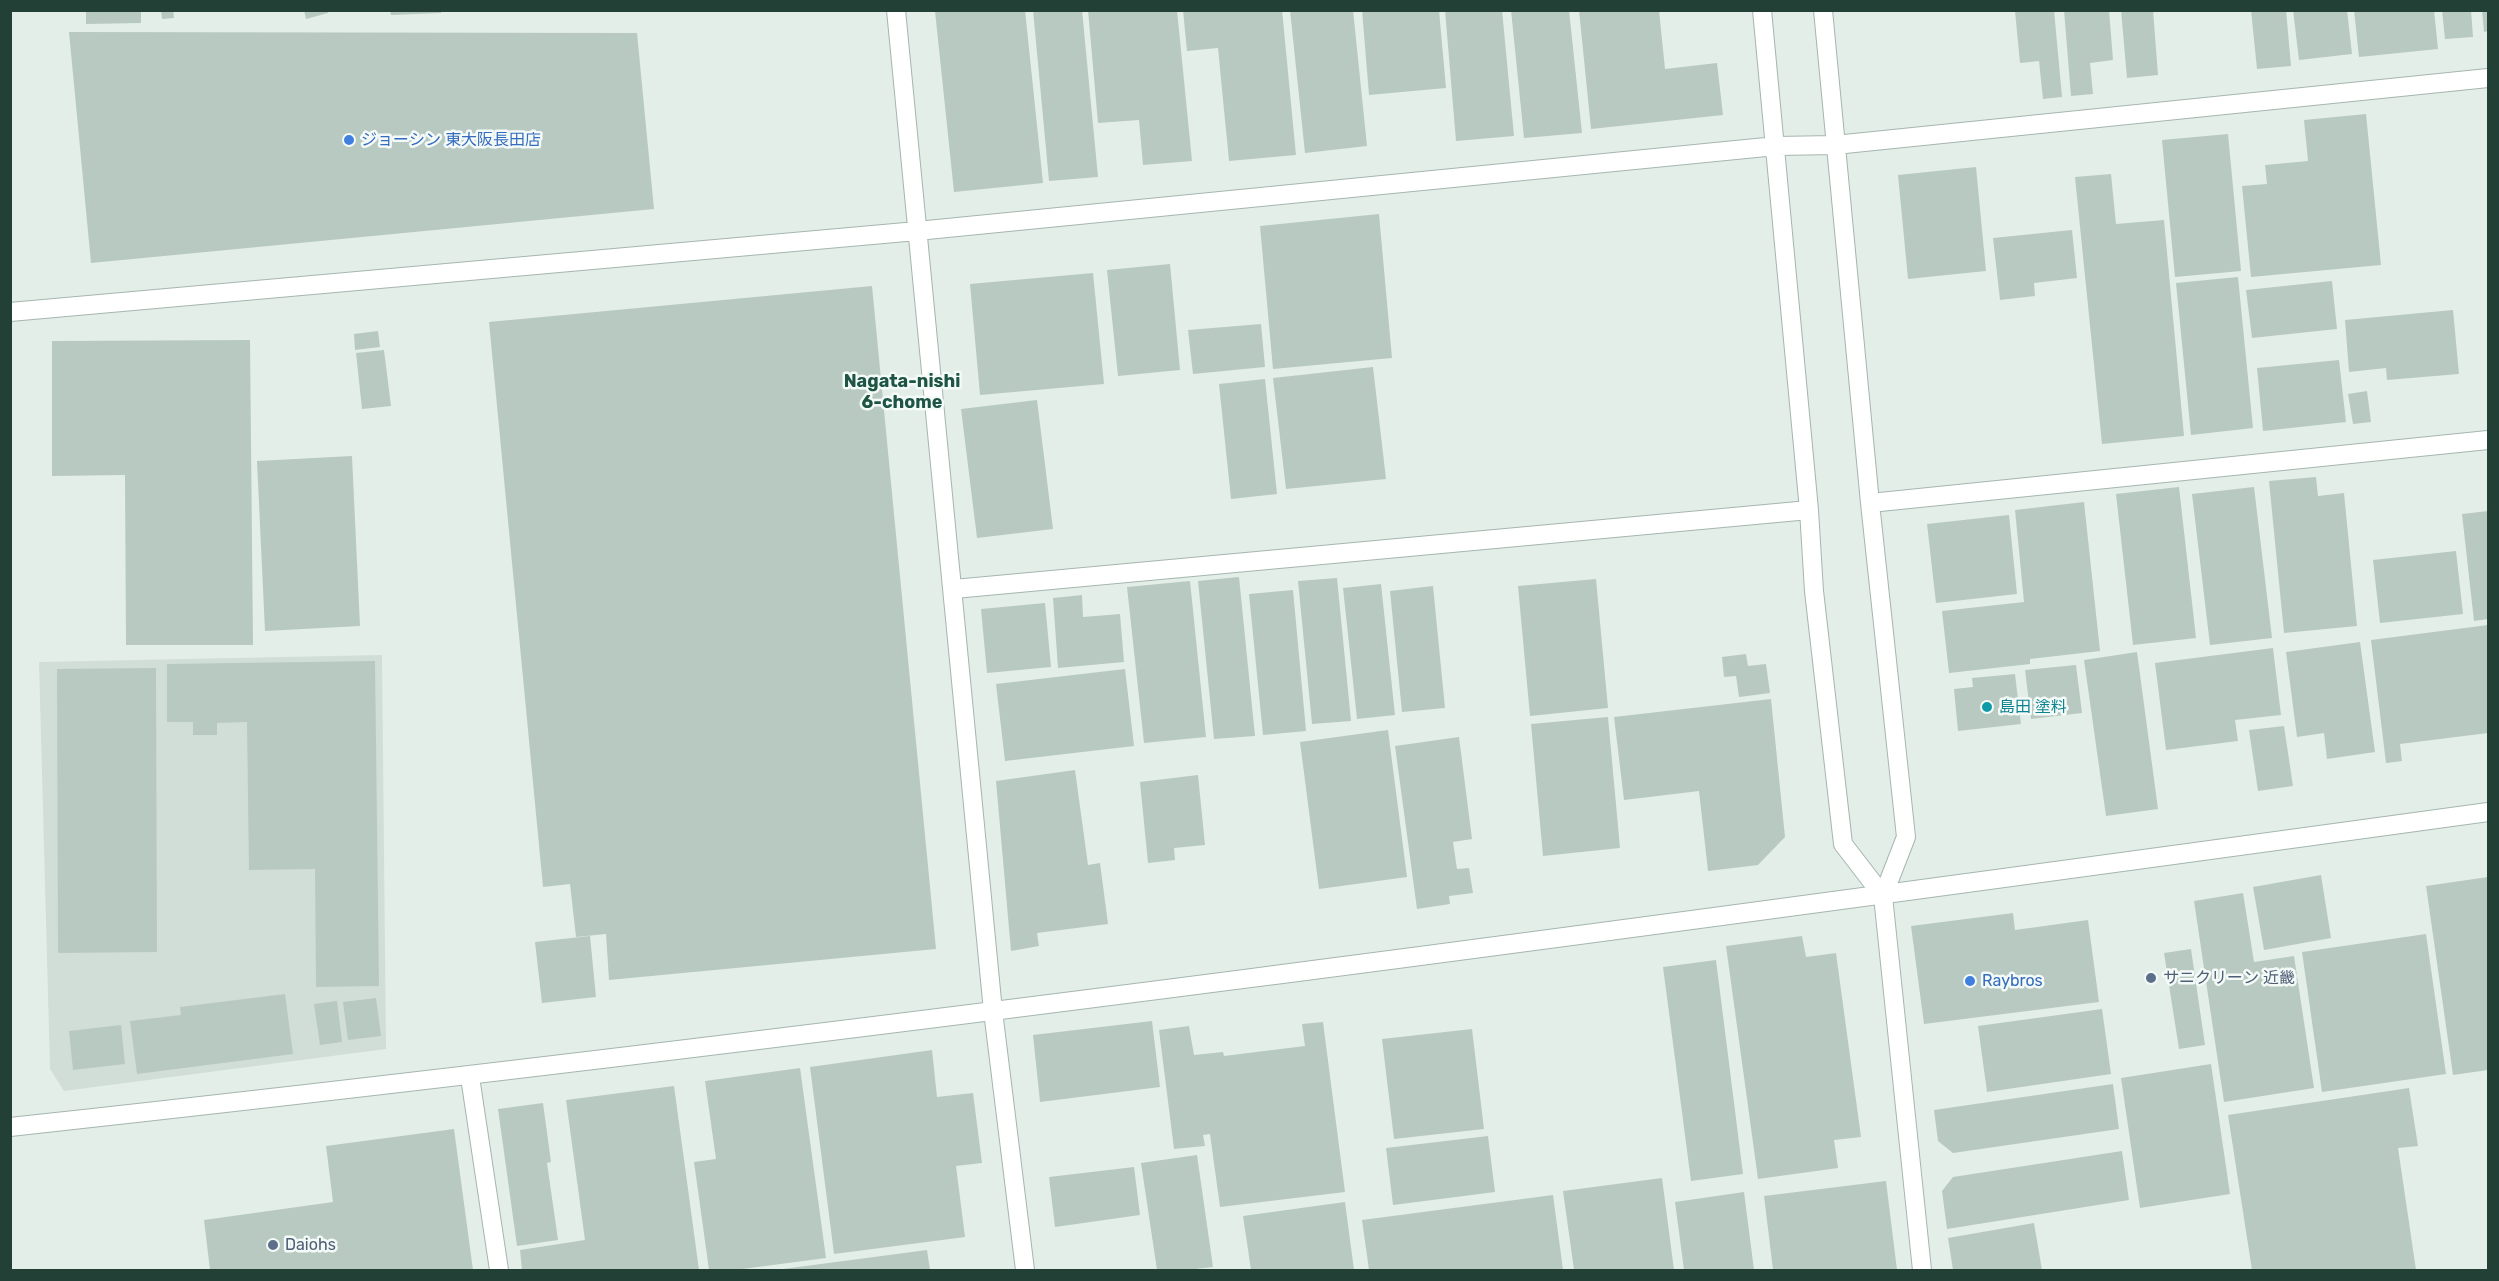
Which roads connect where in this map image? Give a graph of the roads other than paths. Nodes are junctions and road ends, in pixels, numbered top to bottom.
1 (896, 10) edge
2 (1762, 10) edge
3 (1822, 10) edge
4 (2488, 78) edge
5 (1835, 145) junction
6 (1776, 146) junction
7 (917, 231) junction
8 (10, 312) edge
9 (2488, 440) edge
10 (1870, 503) junction
11 (1809, 510) junction
12 (954, 589) junction
13 (2488, 812) edge
14 (1883, 896) junction
15 (993, 1011) junction
16 (470, 1077) junction
17 (10, 1127) edge
18 (499, 1270) edge
19 (1025, 1270) edge
20 (1922, 1270) edge

1 - 7 street
2 - 6 street
3 - 5 street
4 - 5 street
5 - 6 street
5 - 10 street
6 - 7 street
6 - 11 street
7 - 8 street
7 - 12 street
9 - 10 street
10 - 14 street
11 - 12 street
11 - 14 street
12 - 15 street
13 - 14 street
14 - 15 street
14 - 20 street
15 - 16 street
15 - 19 street
16 - 17 street
16 - 18 street

